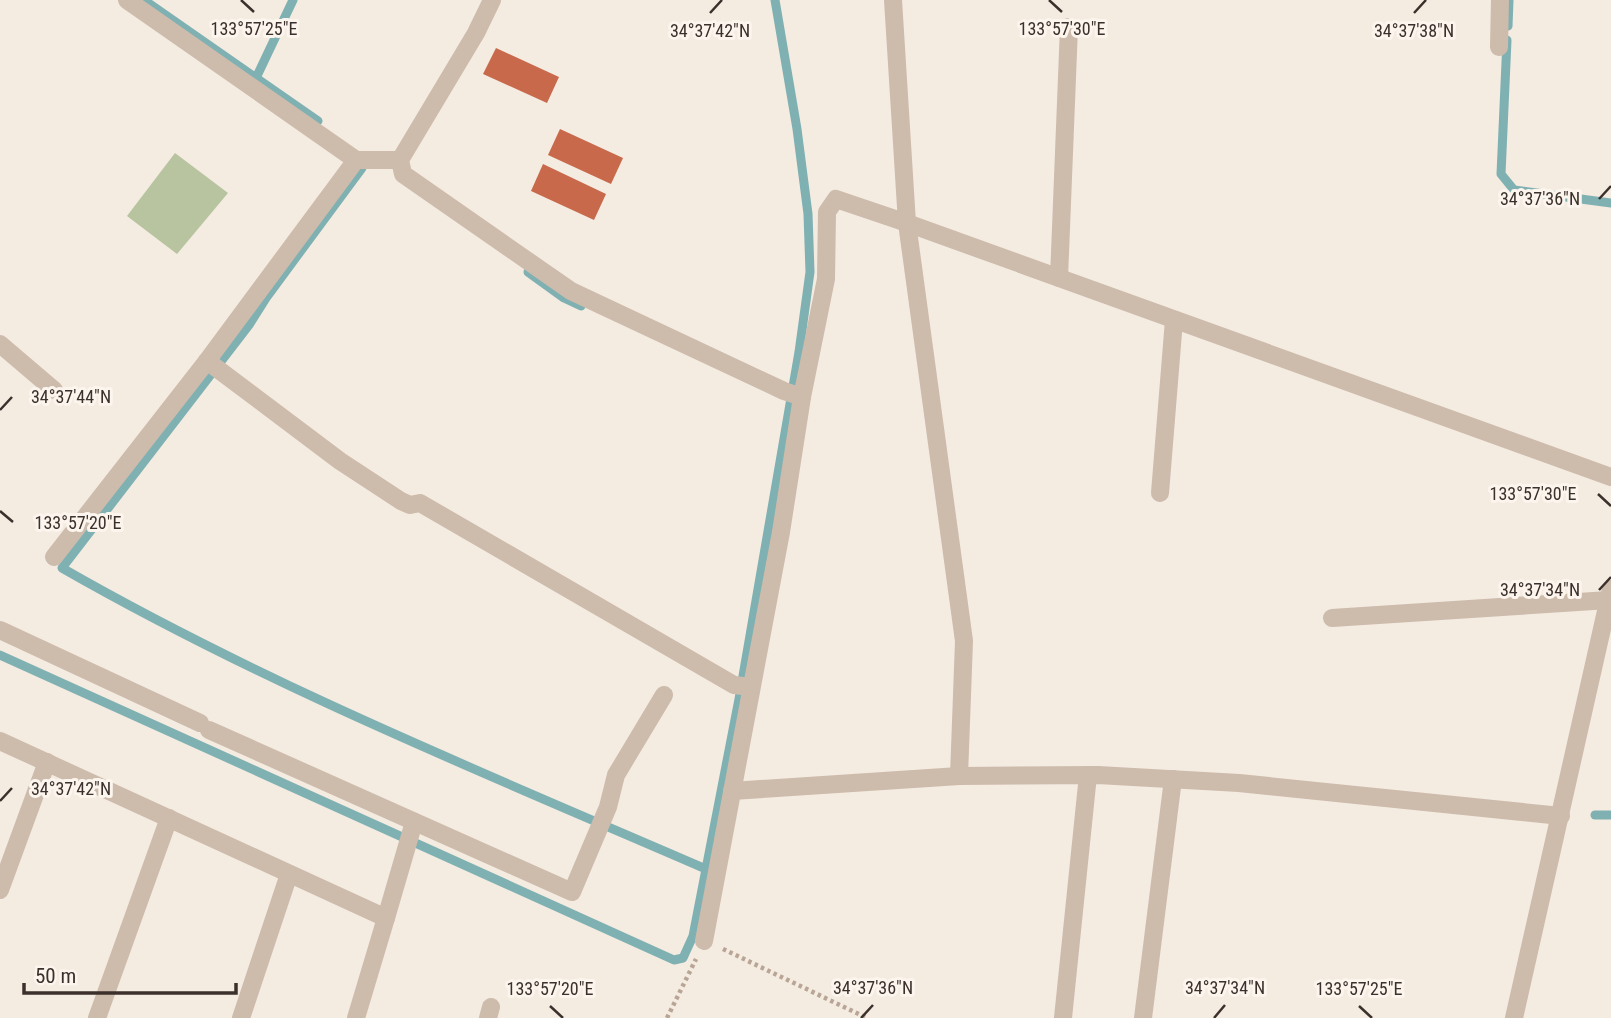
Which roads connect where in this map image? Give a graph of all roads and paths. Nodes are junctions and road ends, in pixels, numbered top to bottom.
1 (127, 0) edge
2 (492, 0) edge
3 (892, 0) edge
4 (1500, 0) edge
5 (1069, 27) dead end
6 (1499, 47) dead end
7 (356, 160) junction
8 (400, 160) junction
9 (908, 223) junction
10 (1059, 278) junction
11 (1174, 320) junction
12 (0, 344) edge
13 (213, 366) junction
14 (54, 390) dead end
15 (794, 394) junction
16 (1611, 477) edge
17 (1160, 493) dead end
18 (54, 557) dead end
19 (1610, 595) edge
20 (1332, 618) dead end
21 (0, 630) edge
22 (744, 686) junction
23 (664, 695) dead end
24 (0, 741) edge
25 (47, 762) junction
26 (1088, 775) junction
27 (959, 776) junction
28 (1172, 779) junction
29 (732, 791) junction
30 (1561, 816) junction
31 (169, 818) junction
32 (410, 835) junction
33 (289, 874) junction
34 (0, 890) edge
35 (386, 918) junction
36 (704, 941) junction
37 (1516, 1010) edge
38 (97, 1018) edge
39 (241, 1018) edge
40 (356, 1018) edge
41 (667, 1018) edge
42 (867, 1018) edge
43 (1063, 1018) edge
44 (1143, 1018) edge
45 (1527, 1018) edge

1 - 7 street
2 - 8 street
3 - 9 street
4 - 6 street
5 - 10 street
7 - 8 street
7 - 13 street
8 - 15 street
9 - 10 street
9 - 15 street
9 - 27 street
10 - 11 street
11 - 16 street
11 - 17 street
12 - 14 street
13 - 18 street
13 - 22 street
15 - 22 street
19 - 20 street
19 - 30 street
21 - 32 street
22 - 29 street
23 - 32 street
24 - 25 street
25 - 31 street
25 - 34 street
26 - 27 street
26 - 28 street
26 - 43 street
27 - 29 street
28 - 30 street
28 - 44 street
29 - 36 street
30 - 37 street
31 - 33 street
31 - 38 street
32 - 35 street
33 - 35 street
33 - 39 street
35 - 40 street
36 - 41 path
36 - 42 path
37 - 45 street

